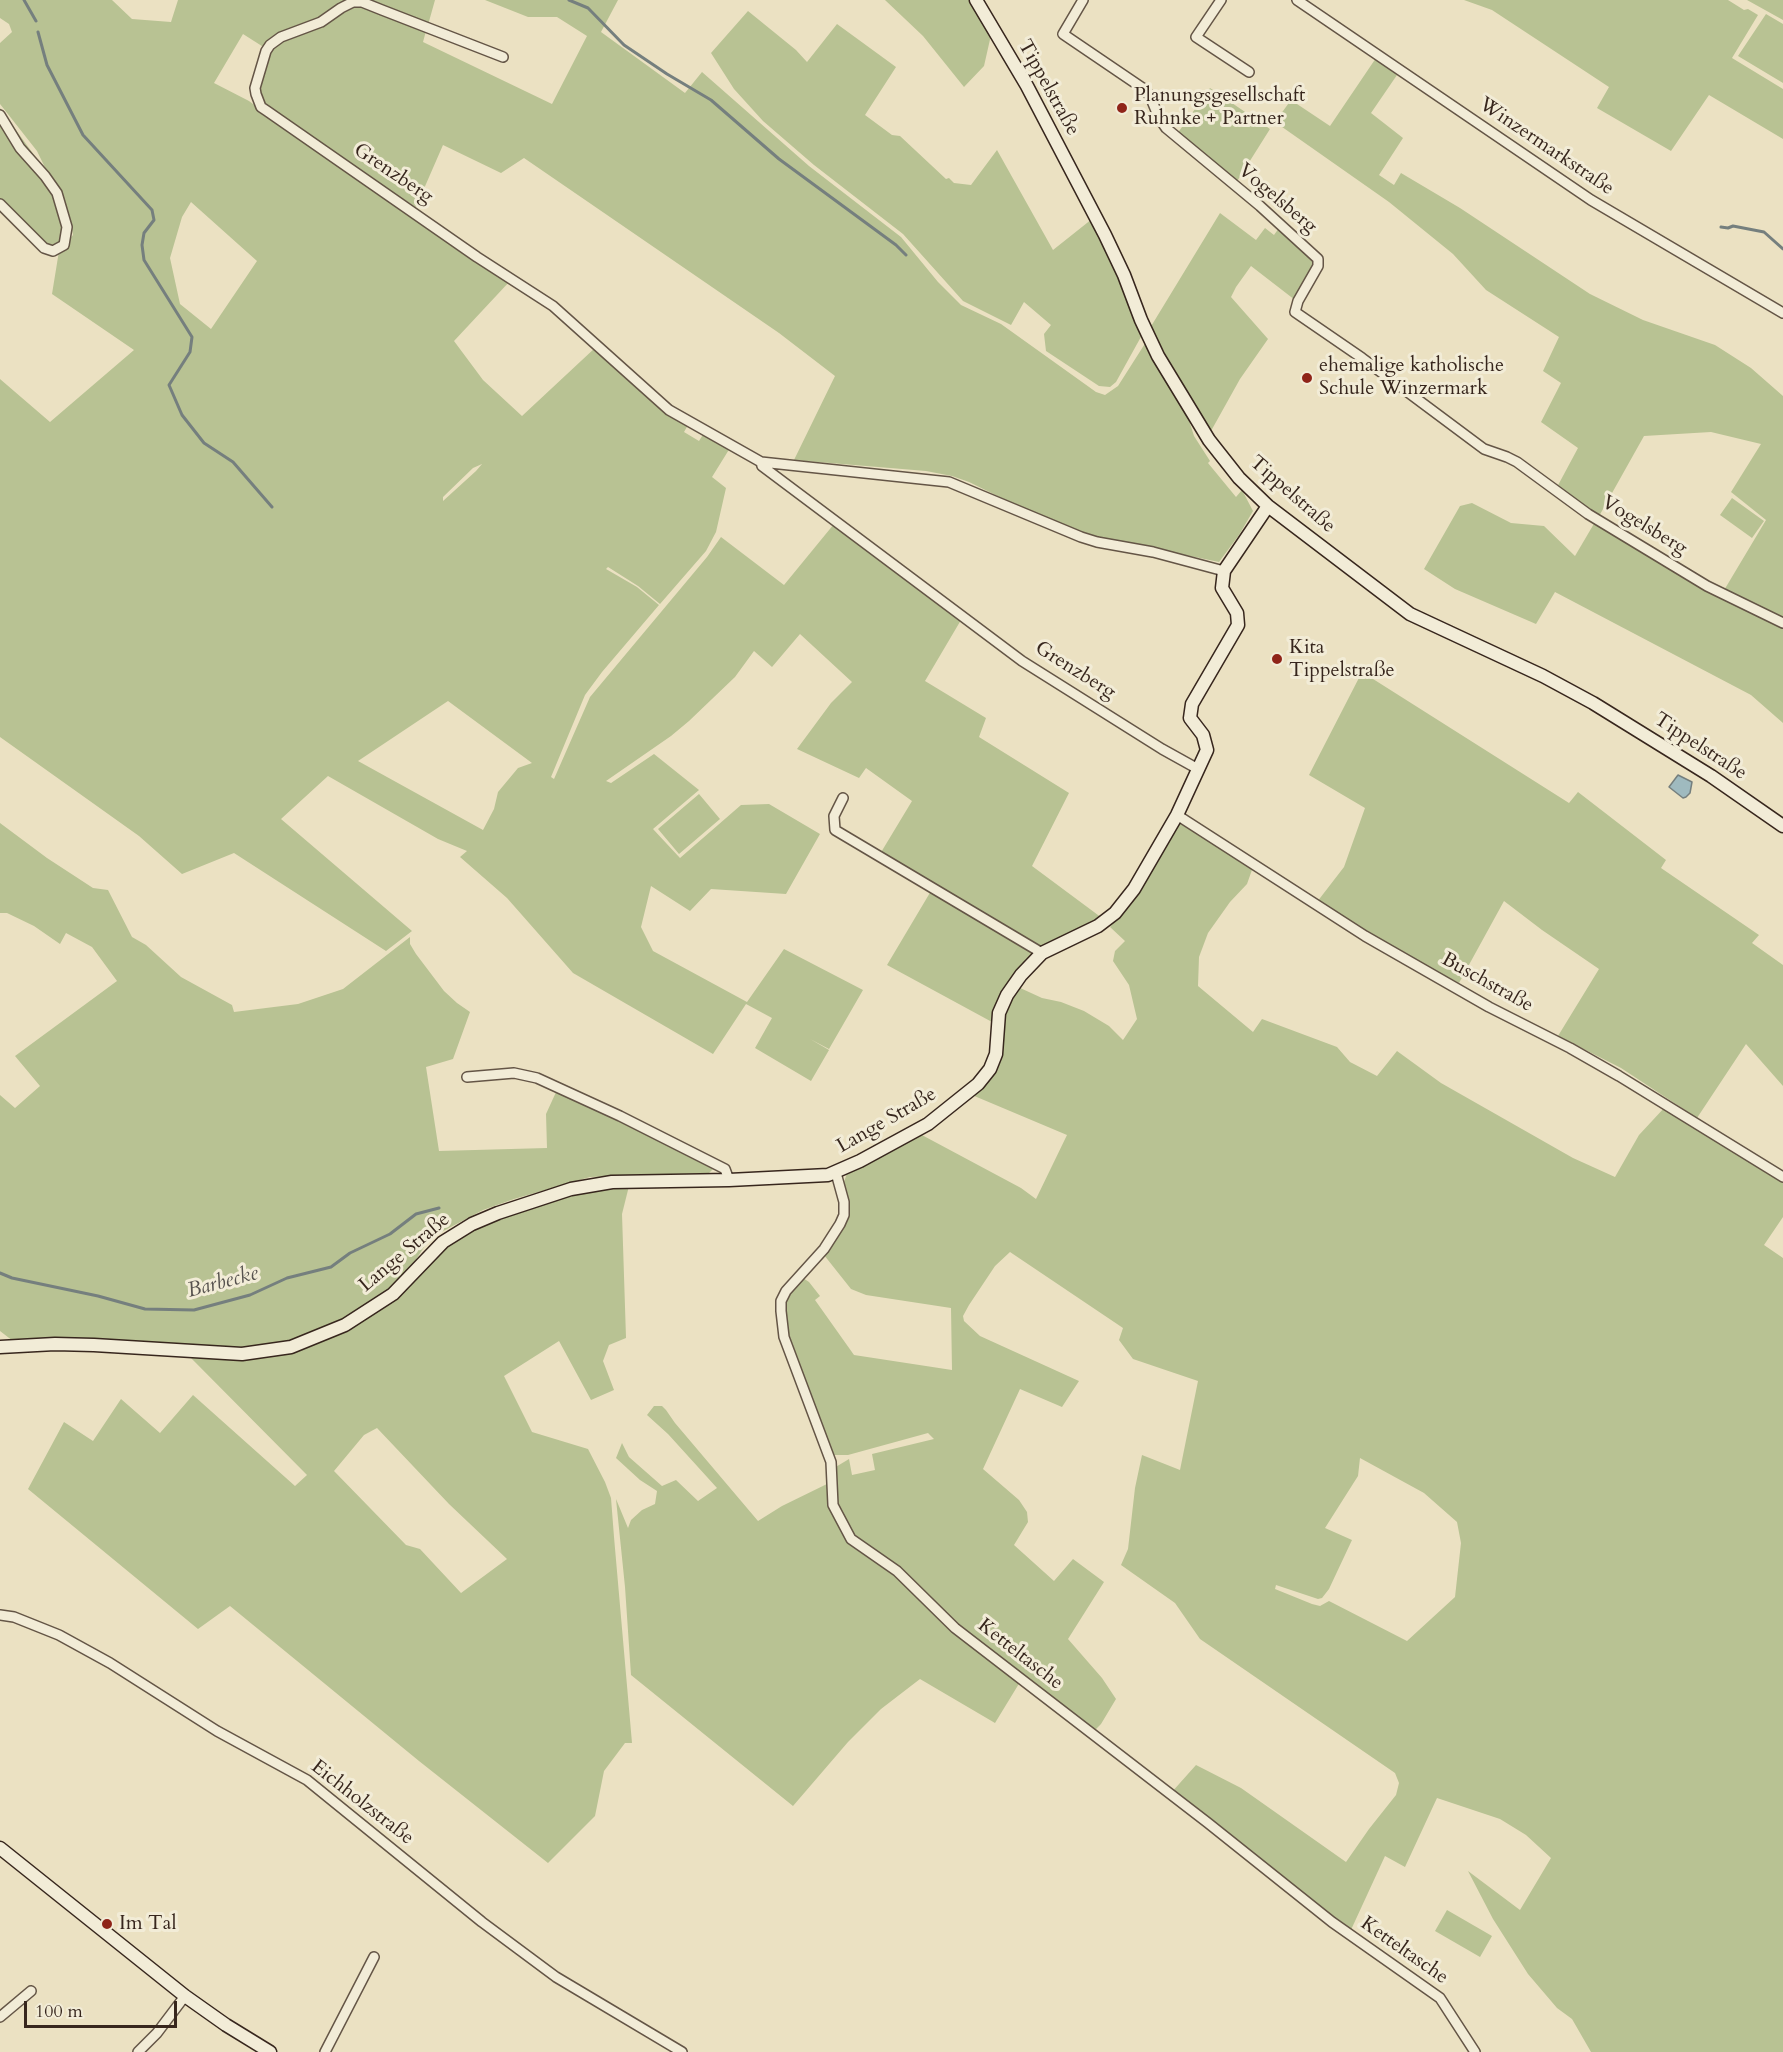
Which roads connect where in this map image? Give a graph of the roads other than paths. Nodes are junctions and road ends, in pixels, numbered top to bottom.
1 (975, 0) edge
2 (1083, 0) edge
3 (1221, 0) edge
4 (1298, 0) edge
5 (503, 57) dead end
6 (1249, 72) dead end
7 (0, 115) edge
8 (0, 204) edge
9 (1783, 313) edge
10 (760, 462) junction
11 (1268, 506) junction
12 (1224, 571) junction
13 (1783, 623) edge
14 (1198, 770) junction
15 (843, 798) dead end
16 (1177, 815) junction
17 (1783, 826) edge
18 (1042, 953) junction
19 (467, 1077) dead end
20 (836, 1173) junction
21 (1783, 1177) edge
22 (729, 1180) junction
23 (0, 1347) edge
24 (0, 1615) edge
25 (0, 1848) edge
26 (374, 1957) dead end
27 (31, 1990) dead end
28 (185, 1996) junction
29 (0, 2017) edge
30 (138, 2052) edge
31 (270, 2052) edge
32 (325, 2052) edge
33 (682, 2052) edge
34 (1475, 2052) edge

1 - 11 street, Tippelstraße
2 - 13 street, Vogelsberg
3 - 6 street
4 - 9 street, Winzermarkstraße
5 - 10 street, Grenzberg
7 - 8 street
10 - 12 street, Grenzberg
10 - 14 street, Grenzberg
11 - 12 street
11 - 17 street, Tippelstraße
12 - 14 street
14 - 16 street, Lange Straße
15 - 18 street
16 - 18 street, Lange Straße
16 - 21 street, Buschstraße
18 - 20 street, Lange Straße
19 - 22 street
20 - 22 street, Lange Straße
20 - 34 street, Ketteltasche
22 - 23 street, Lange Straße
24 - 33 street, Eichholzstraße
25 - 28 street
26 - 32 street
27 - 29 street
28 - 30 street
28 - 31 street

